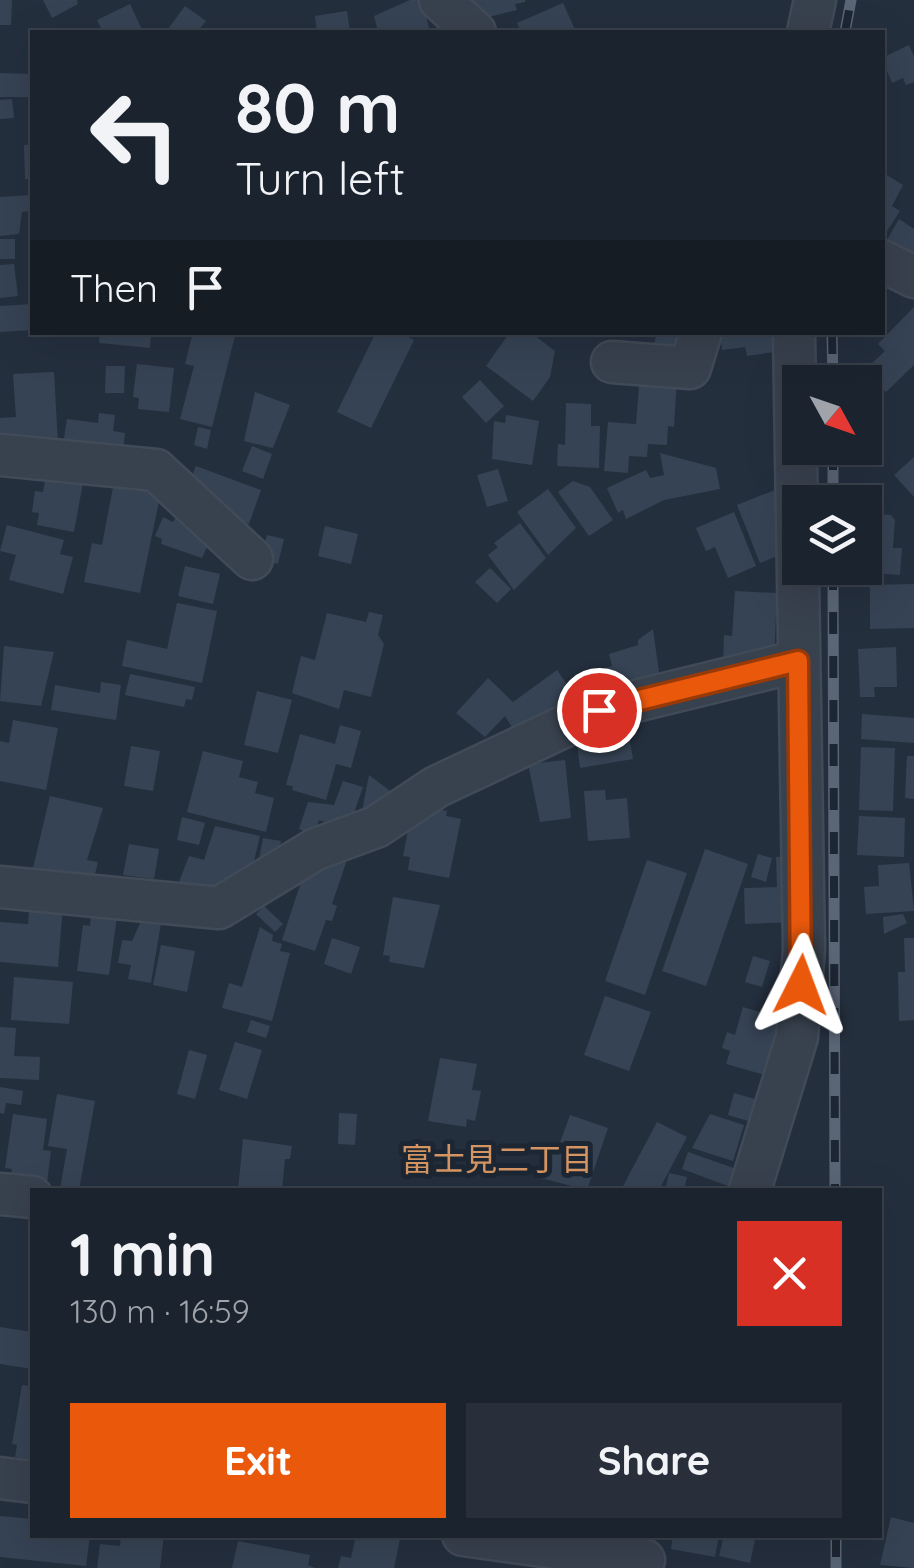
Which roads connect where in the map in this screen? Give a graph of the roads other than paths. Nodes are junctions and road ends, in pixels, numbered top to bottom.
1 (440, 0) edge
2 (815, 0) edge
3 (472, 30) edge
4 (808, 30) edge
5 (885, 262) edge
6 (914, 277) edge
7 (701, 335) edge
8 (794, 335) edge
9 (612, 362) dead end
10 (0, 455) edge
11 (252, 560) dead end
12 (798, 661) junction
13 (0, 887) edge
14 (751, 1188) edge
15 (0, 1194) edge
16 (30, 1197) edge
17 (0, 1478) edge
18 (30, 1482) edge
19 (492, 1538) edge
20 (645, 1554) edge

1 - 3 street
2 - 4 street
5 - 6 street
7 - 9 street
8 - 12 street
10 - 11 street
12 - 13 street
12 - 14 street
15 - 16 street
17 - 18 street
19 - 20 street

